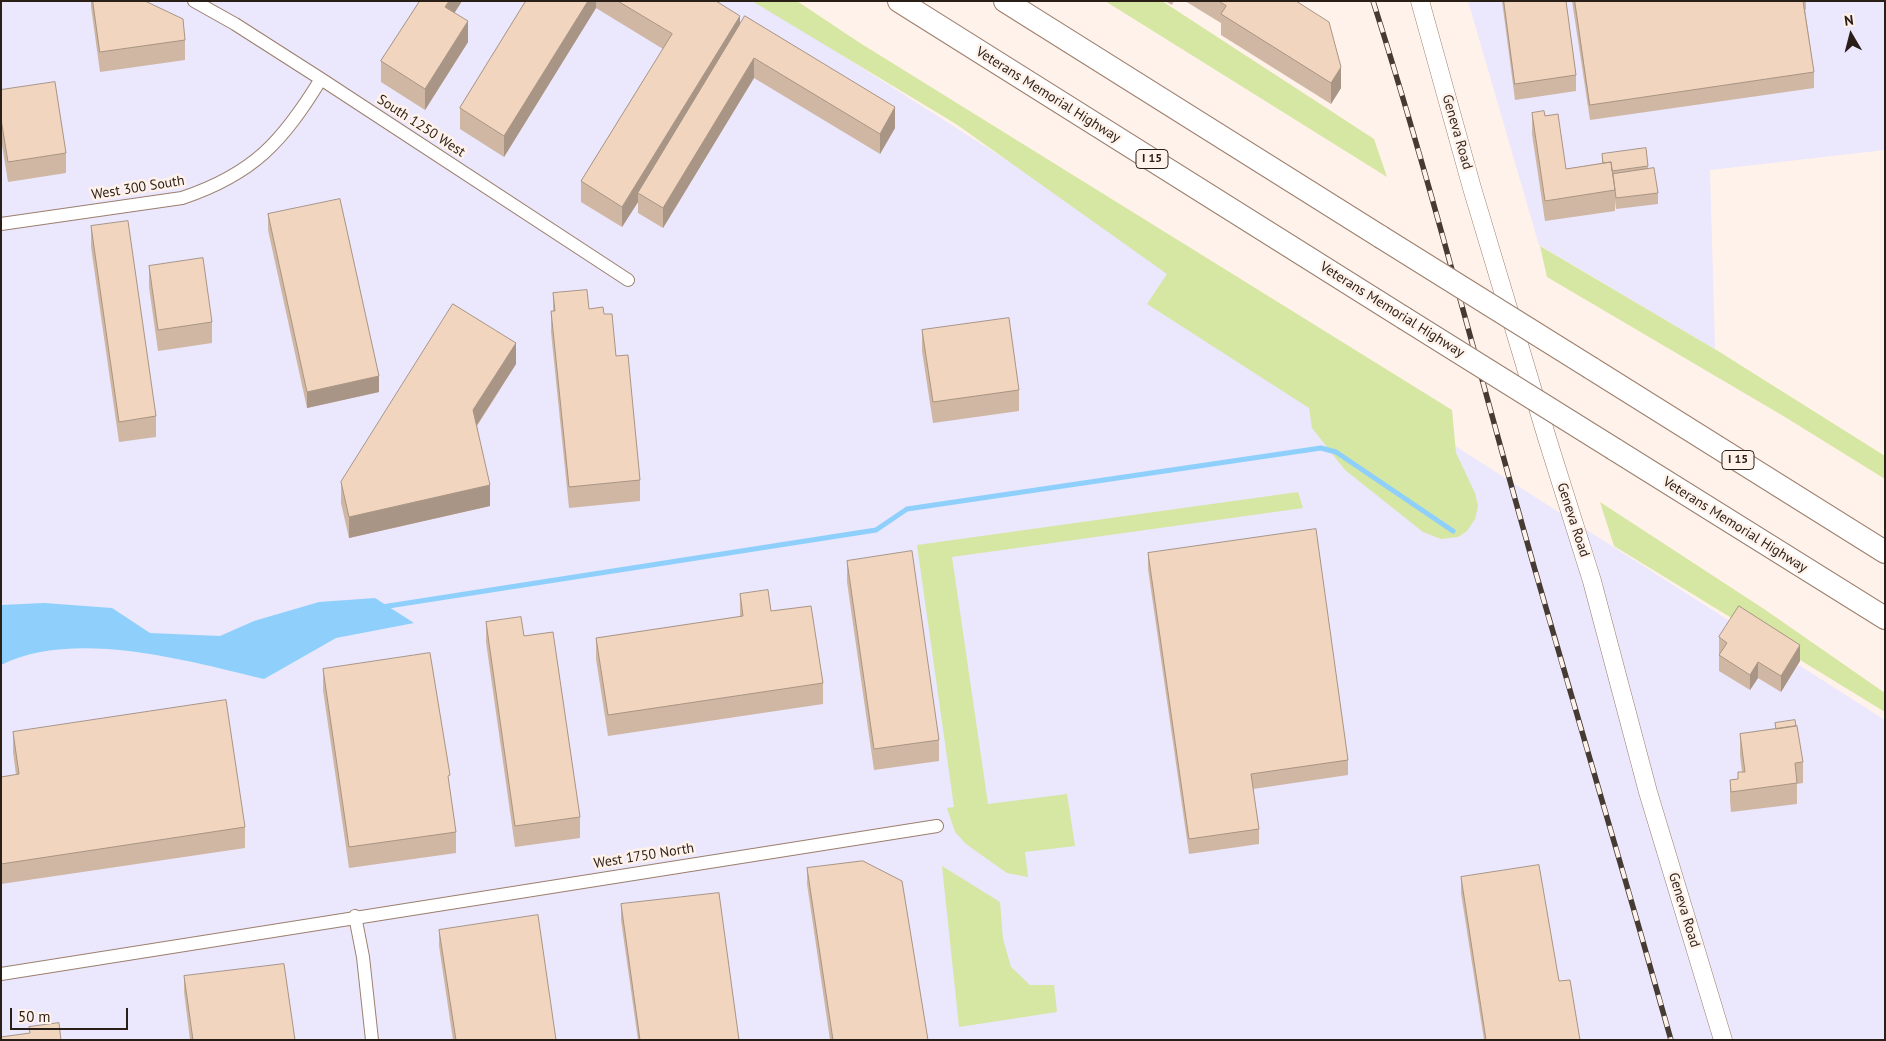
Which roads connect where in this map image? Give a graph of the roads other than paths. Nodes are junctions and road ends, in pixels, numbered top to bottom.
1 (194, 1) edge
2 (899, 1) edge
3 (1005, 1) edge
4 (1420, 1) edge
5 (321, 78) junction
6 (1, 224) edge
7 (628, 280) dead end
8 (1885, 552) edge
9 (1881, 617) edge
10 (937, 826) dead end
11 (356, 916) junction
12 (1, 974) edge
13 (372, 1040) edge
14 (1723, 1040) edge

1 - 5 street, South 1250 West
2 - 9 highway, Veterans Memorial Highway / I 15, bridge
3 - 8 highway, I 15, bridge
4 - 14 main road, Geneva Road
5 - 6 street, West 300 South
5 - 7 street, South 1250 West
10 - 11 street, West 1750 North
11 - 12 street, West 1750 North
11 - 13 street

